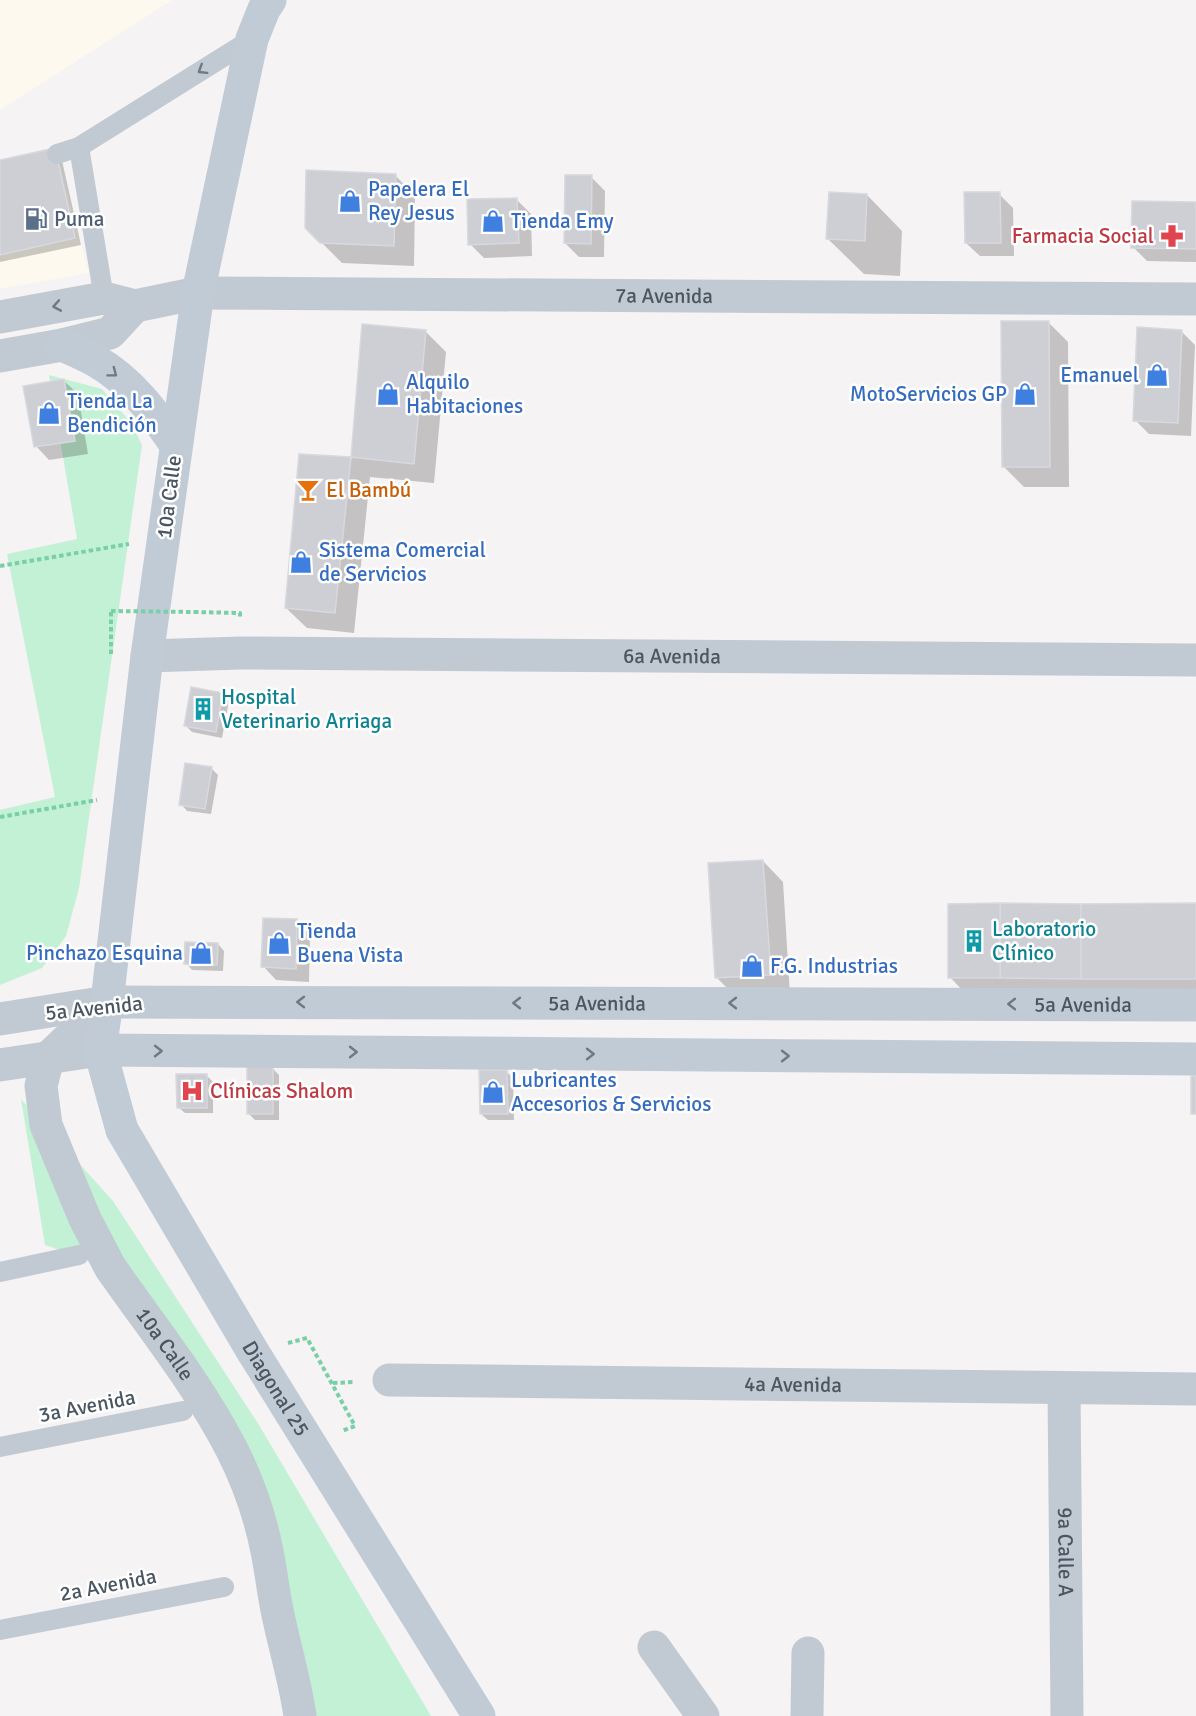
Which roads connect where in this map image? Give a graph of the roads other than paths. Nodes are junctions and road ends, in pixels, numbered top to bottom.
1 (270, 0) edge
2 (252, 39) junction
3 (79, 147) junction
4 (57, 154) dead end
5 (198, 293) junction
6 (1196, 299) edge
7 (119, 302) junction
8 (0, 317) edge
9 (62, 345) junction
10 (0, 356) edge
11 (176, 445) junction
12 (147, 656) junction
13 (1196, 660) edge
14 (107, 1002) junction
15 (550, 1003) junction
16 (1196, 1005) edge
17 (0, 1019) edge
18 (100, 1050) junction
19 (550, 1054) junction
20 (48, 1058) junction
21 (1196, 1059) edge
22 (0, 1065) edge
23 (79, 1255) dead end
24 (0, 1272) edge
25 (389, 1380) dead end
26 (1064, 1388) junction
27 (1196, 1389) edge
28 (183, 1411) dead end
29 (0, 1447) edge
30 (224, 1587) dead end
31 (0, 1630) edge
32 (654, 1647) dead end
33 (808, 1653) dead end
34 (300, 1716) edge
35 (478, 1716) edge
36 (703, 1716) edge
37 (807, 1716) edge
38 (1067, 1716) edge

1 - 2 main road, 10a Calle
2 -> 3 lane
2 - 5 main road, 10a Calle
3 - 4 lane
3 - 7 lane
5 - 6 street, 7a Avenida
5 - 7 street, 7a Avenida
5 - 11 main road, 10a Calle
7 -> 8 street, 7a Avenida
7 - 9 street
9 - 10 street
9 -> 11 main road
11 - 12 main road, 10a Calle
12 - 13 street, 6a Avenida
12 - 14 main road, 10a Calle
15 -> 14 main road, 5a Avenida
14 - 17 street, 5a Avenida
14 - 18 main road, 10a Calle
14 - 20 street
16 -> 15 main road, 5a Avenida
15 - 19 main road
18 -> 19 main road, 5a Avenida
18 - 20 street, 5a Avenida
18 - 35 main road, Diagonal 25
19 -> 21 main road, 5a Avenida
20 - 22 street, 5a Avenida
20 - 34 street, 10a Calle
23 - 24 lane
25 - 26 street, 4a Avenida
26 - 27 street, 4a Avenida
26 - 38 street, 9a Calle A
28 - 29 lane, 3a Avenida
30 - 31 lane, 2a Avenida
32 - 36 street
33 - 37 street

